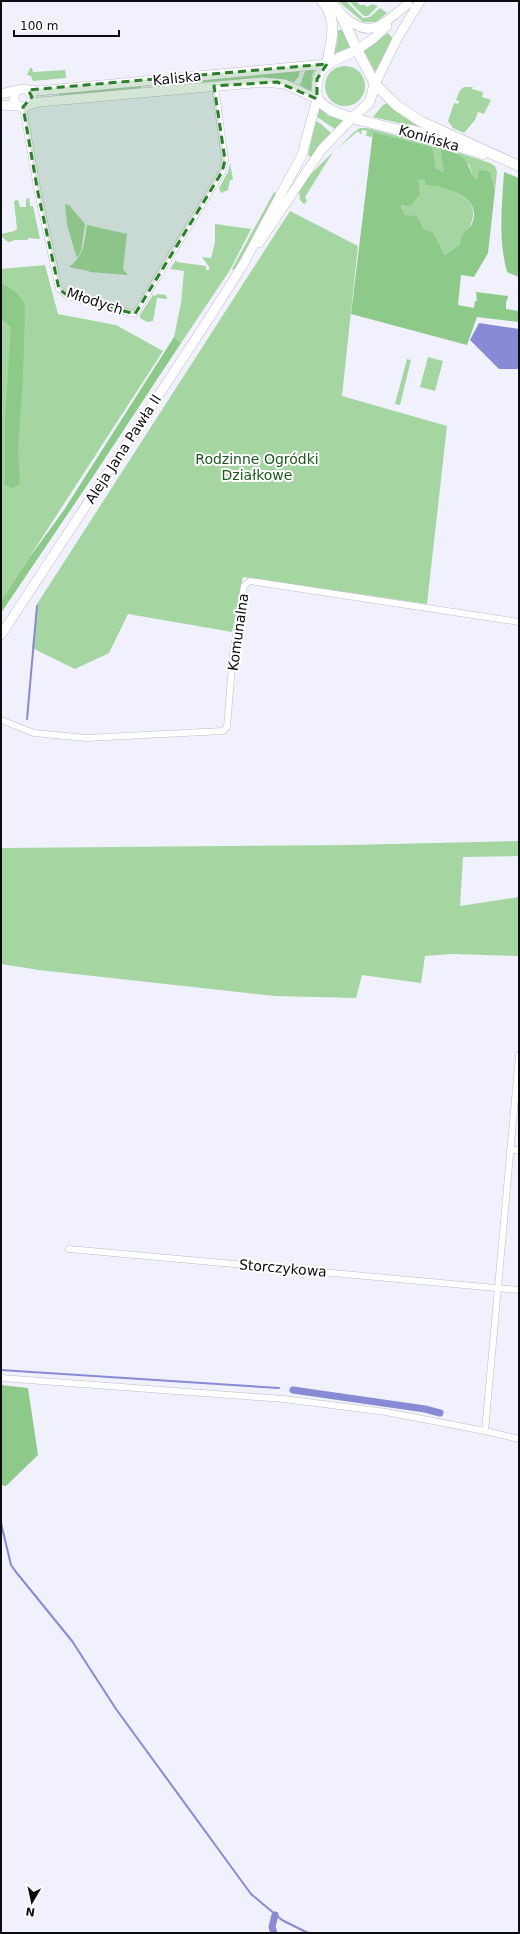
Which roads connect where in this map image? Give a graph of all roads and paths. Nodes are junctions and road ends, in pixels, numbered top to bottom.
1 (322, 1) edge
2 (330, 1) edge
3 (420, 1) edge
4 (409, 3) edge
5 (340, 13) junction
6 (357, 50) junction
7 (326, 64) junction
8 (147, 81) junction
9 (375, 84) junction
10 (215, 86) junction
11 (17, 90) junction
12 (28, 90) junction
13 (148, 91) junction
14 (1, 94) edge
15 (317, 99) junction
16 (1, 105) edge
17 (23, 106) junction
18 (352, 118) junction
19 (386, 126) junction
20 (438, 129) junction
21 (441, 141) junction
22 (505, 160) junction
23 (519, 166) edge
24 (244, 263) junction
25 (519, 622) edge
26 (1, 635) edge
27 (1, 720) edge
28 (519, 1055) edge
29 (519, 1064) edge
30 (510, 1150) junction
31 (519, 1150) edge
32 (69, 1249) dead end
33 (496, 1288) junction
34 (519, 1290) edge
35 (1, 1378) edge
36 (485, 1431) junction
37 (519, 1439) edge

1 - 7 main road
2 - 5 main road
3 - 9 main road
4 - 5 main road
4 - 6 main road
5 - 6 main road
6 - 7 main road
6 - 9 main road
7 - 8 main road, Kaliska
7 - 15 main road
8 - 12 main road, Kaliska
8 - 13 main road
9 - 18 main road
9 - 20 main road, Konińska
10 - 13 main road, Kaliska
10 - 15 main road, Kaliska
10 - 17 street, Młodych
11 - 12 main road
11 - 14 main road
11 - 17 main road
12 - 17 main road
13 - 17 main road, Kaliska
15 - 18 main road
15 - 24 main road, Aleja Jana Pawła II
16 - 17 main road, Kaliska
18 - 19 main road, Konińska
18 - 24 main road, Aleja Jana Pawła II
19 - 20 street
19 - 21 main road, Konińska
20 - 21 street
20 - 22 main road, Konińska
21 - 22 main road, Konińska
22 - 23 main road, Konińska
24 - 26 main road, Aleja Jana Pawła II
25 - 27 street, Komunalna
28 - 29 street
29 - 30 street
30 - 31 street
30 - 33 street
32 - 33 street, Storczykowa
33 - 34 street, Storczykowa
33 - 36 street
35 - 36 street
36 - 37 street

